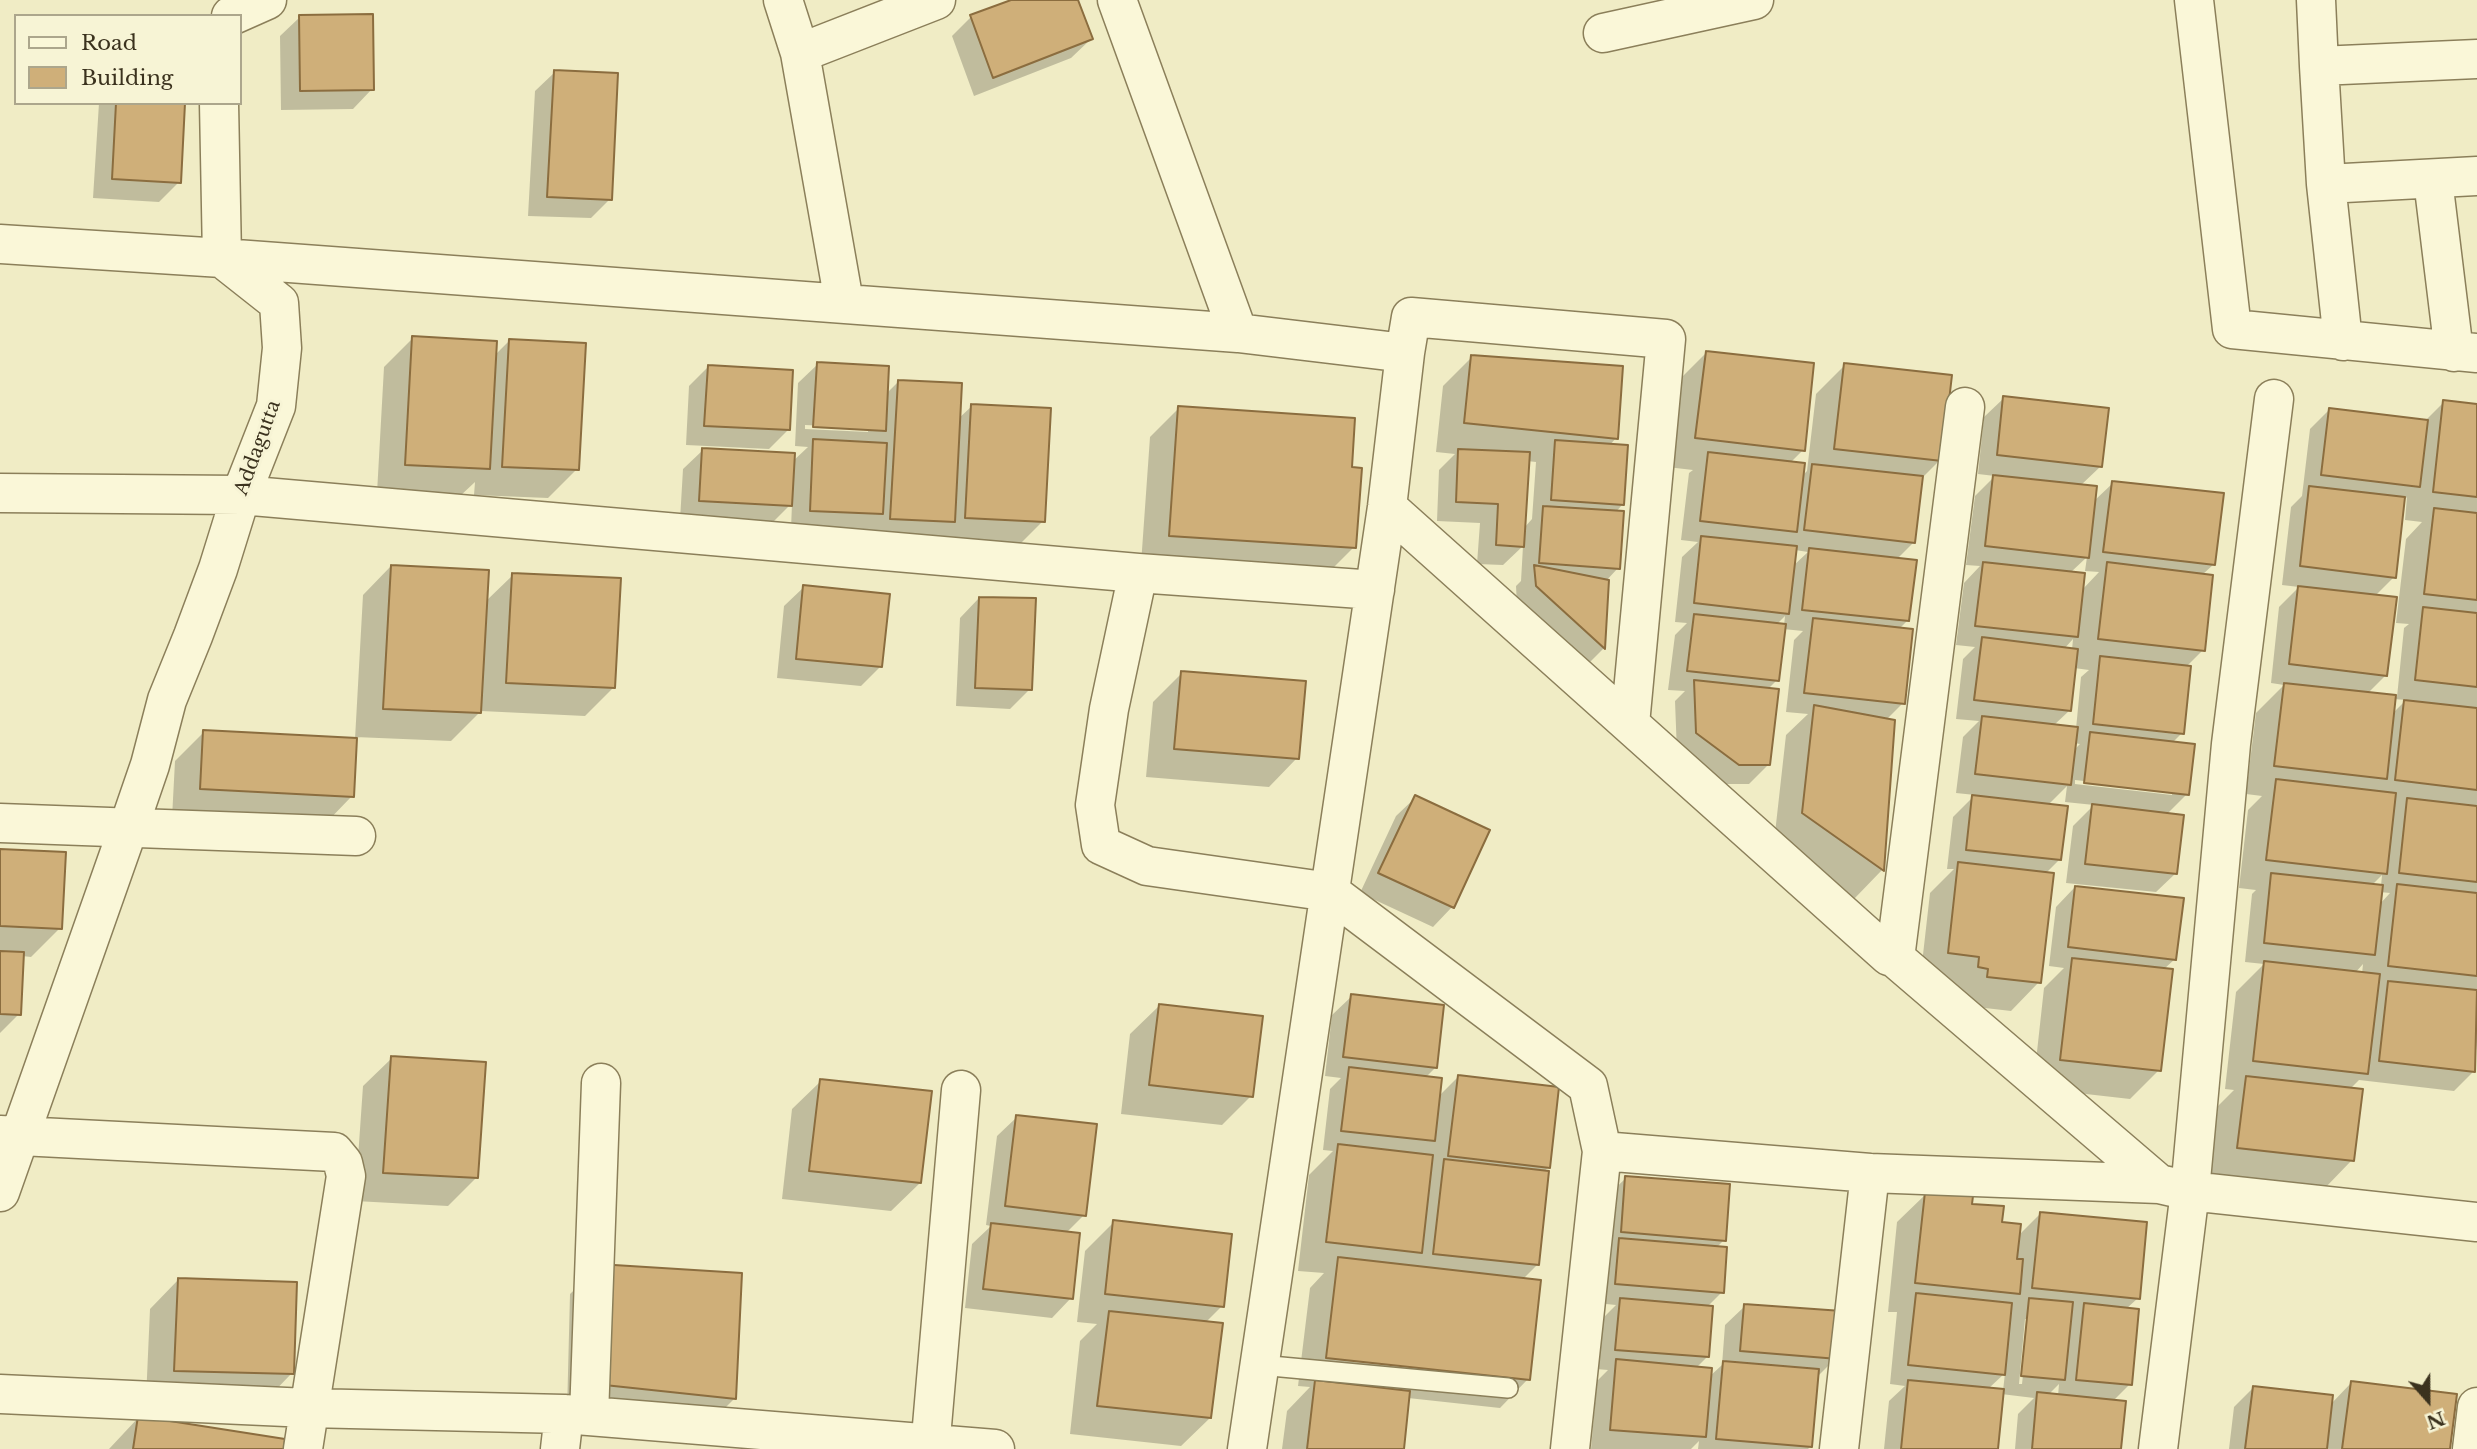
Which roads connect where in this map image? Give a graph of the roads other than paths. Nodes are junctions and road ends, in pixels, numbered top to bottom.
1 (267, 0) edge
2 (783, 0) edge
3 (936, 0) edge
4 (1754, 0) edge
5 (2194, 0) edge
6 (2316, 0) edge
7 (1129, 4) edge
8 (235, 14) edge
9 (1603, 33) dead end
10 (800, 53) junction
11 (2477, 60) edge
12 (2319, 66) junction
13 (219, 105) edge
14 (2477, 176) edge
15 (2433, 180) junction
16 (2326, 184) junction
17 (0, 244) edge
18 (222, 258) junction
19 (844, 302) junction
20 (1238, 333) junction
21 (2343, 341) junction
22 (1405, 353) junction
23 (2465, 353) edge
24 (2274, 399) dead end
25 (1965, 407) dead end
26 (0, 493) edge
27 (241, 495) junction
28 (1387, 507) junction
29 (1138, 573) junction
30 (1375, 590) junction
31 (1630, 724) junction
32 (0, 823) edge
33 (128, 829) junction
34 (356, 836) dead end
35 (1330, 892) junction
36 (1895, 958) junction
37 (601, 1083) dead end
38 (961, 1090) dead end
39 (10, 1135) edge
40 (1602, 1151) junction
41 (1870, 1173) junction
42 (2175, 1188) junction
43 (0, 1192) edge
44 (2477, 1222) edge
45 (1260, 1365) junction
46 (1508, 1388) dead end
47 (0, 1394) edge
48 (308, 1408) junction
49 (2477, 1408) edge
50 (571, 1426) edge
51 (931, 1447) edge
52 (303, 1449) edge
53 (995, 1449) edge
54 (1247, 1449) edge
55 (1570, 1449) edge
56 (1839, 1449) edge
57 (2158, 1449) edge
58 (2472, 1449) edge

1 - 8 street
2 - 10 street
3 - 10 street
4 - 9 street
5 - 21 street
6 - 12 street
7 - 20 street
10 - 19 street
11 - 12 street
12 - 16 street
13 - 18 street
14 - 15 street
15 - 16 street
15 - 23 street
16 - 21 street
17 - 18 street
18 - 19 street
18 - 27 street, Addagutta
19 - 20 street
20 - 22 street
21 - 23 street
22 - 28 street
22 - 31 street
24 - 42 street
25 - 36 street
26 - 27 street
27 - 29 street
27 - 33 street, Addagutta
28 - 30 street
28 - 31 street
29 - 30 street
29 - 35 street
30 - 35 street
31 - 36 street
32 - 33 street
33 - 34 street
33 - 39 street, Addagutta
35 - 40 street
35 - 45 street
36 - 42 street
37 - 50 street
38 - 51 street
39 - 43 street, Addagutta
39 - 48 street
40 - 41 street
40 - 55 street
41 - 42 street
41 - 56 street
42 - 44 street
42 - 57 street
45 - 46 lane
45 - 54 street
47 - 48 street
48 - 50 street
48 - 52 street
49 - 58 street
50 - 51 street
51 - 53 street

